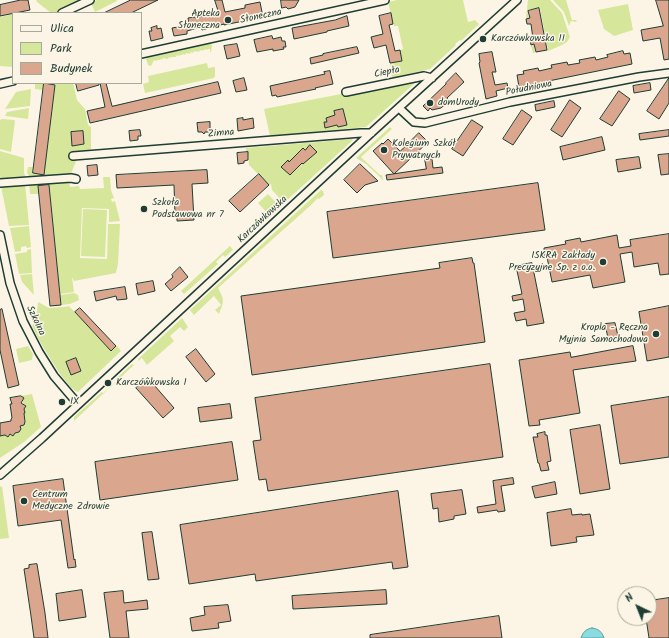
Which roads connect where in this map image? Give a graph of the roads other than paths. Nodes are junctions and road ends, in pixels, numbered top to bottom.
1 (90, 0) edge
2 (385, 0) edge
3 (517, 0) edge
4 (64, 12) edge
5 (142, 54) edge
6 (669, 73) edge
7 (432, 78) junction
8 (12, 81) edge
9 (0, 84) edge
10 (346, 92) dead end
11 (399, 108) junction
12 (371, 133) junction
13 (73, 156) dead end
14 (76, 179) dead end
15 (0, 183) edge
16 (0, 235) edge
17 (78, 404) junction
18 (22, 456) junction
19 (0, 470) edge
20 (0, 474) edge

1 - 4 street
2 - 5 street, Słoneczna
3 - 7 street, Karczówkowska
6 - 11 street, Południowa
7 - 10 street, Ciepła
7 - 11 street, Karczówkowska
8 - 9 street
11 - 12 street, Karczówkowska
12 - 13 street, Zimna
12 - 17 street, Karczówkowska
14 - 15 street
16 - 17 street, Szkolna
17 - 18 street, Karczówkowska
18 - 19 street, Karczówkowska
18 - 20 street, Karczówkowska

